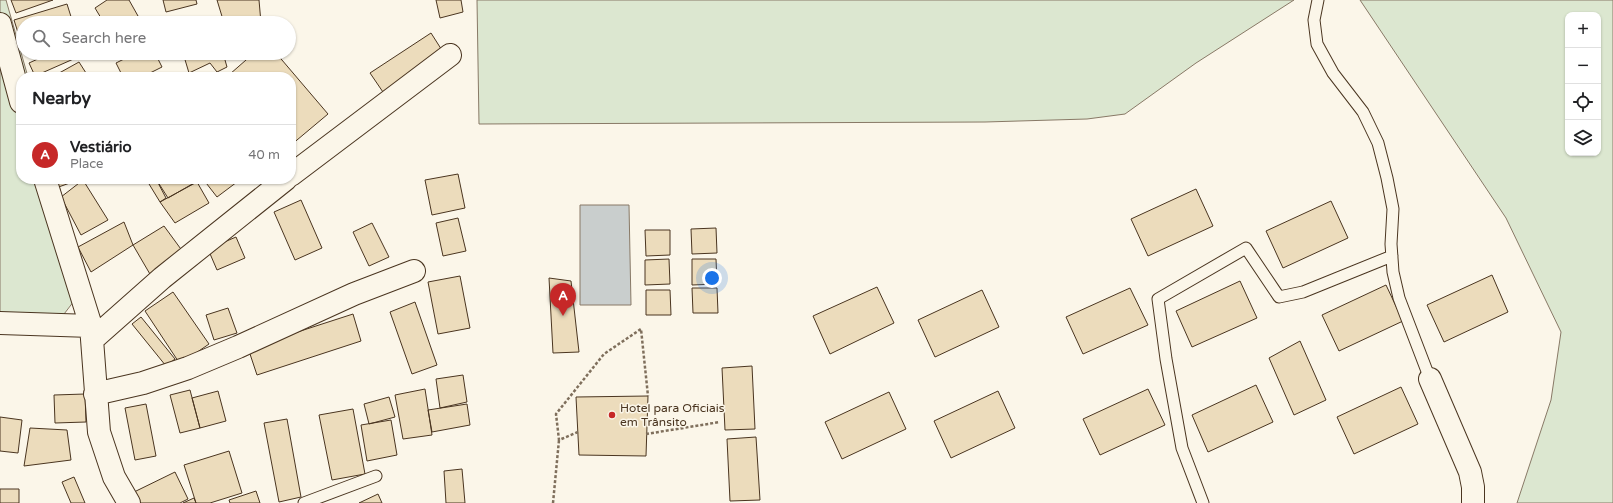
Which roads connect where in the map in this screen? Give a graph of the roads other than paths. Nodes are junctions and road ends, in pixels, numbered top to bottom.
1 (1318, 0) edge
2 (0, 24) edge
3 (450, 55) dead end
4 (16, 83) edge
5 (296, 171) edge
6 (46, 184) edge
7 (280, 184) edge
8 (1392, 256) junction
9 (414, 270) dead end
10 (0, 323) edge
11 (91, 333) junction
12 (1430, 379) joint
13 (95, 394) junction
14 (376, 476) dead end
15 (128, 503) edge
16 (304, 503) edge
17 (1203, 503) edge
18 (1473, 503) edge

1 - 8 lane
2 - 4 street
3 - 5 street
6 - 11 street
7 - 11 street
8 - 12 lane
8 - 17 lane
9 - 13 street
10 - 11 street
11 - 13 street
12 - 18 street
13 - 15 street
14 - 16 lane

